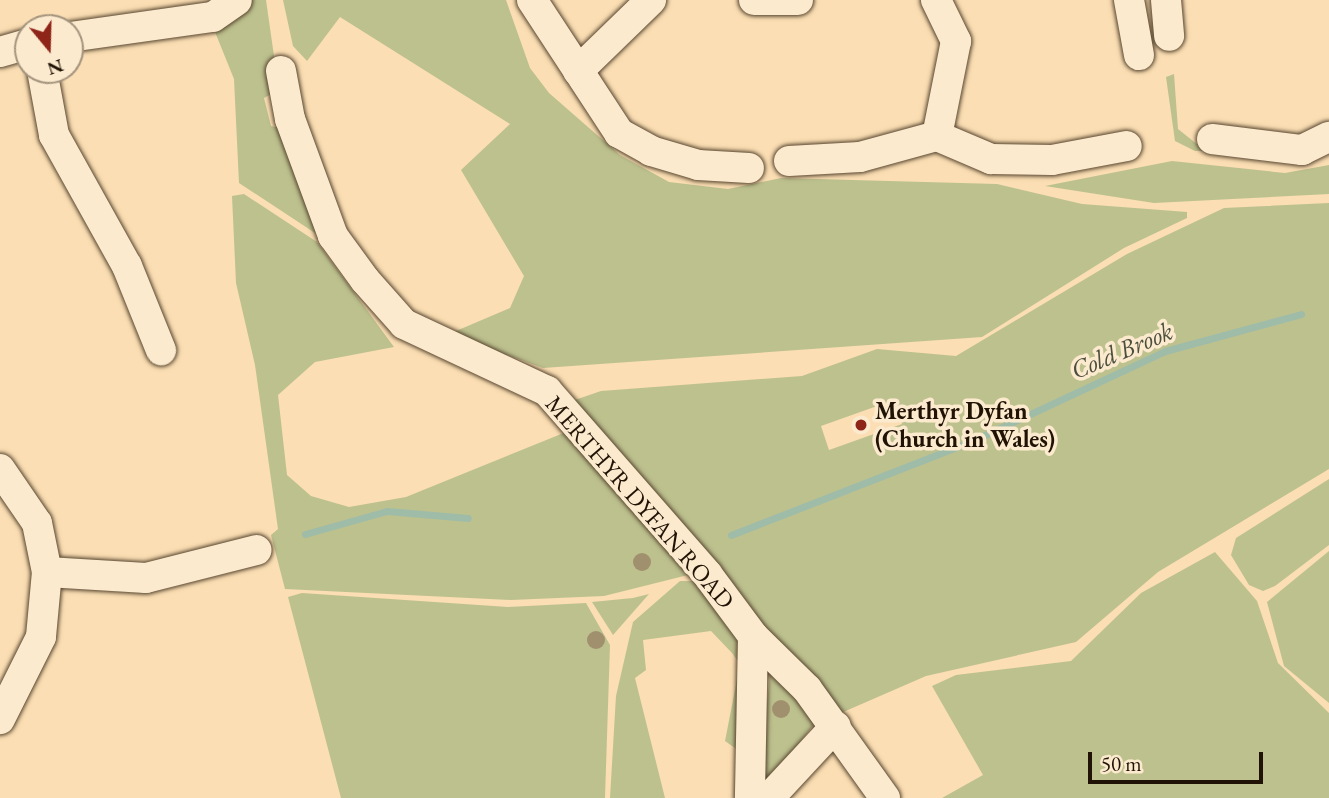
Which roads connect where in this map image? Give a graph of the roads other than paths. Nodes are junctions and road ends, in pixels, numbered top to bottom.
1 (237, 0) edge
2 (532, 0) edge
3 (651, 0) edge
4 (754, 0) edge
5 (798, 0) edge
6 (936, 0) edge
7 (1129, 0) edge
8 (1166, 0) edge
9 (84, 35) edge
10 (1169, 36) dead end
11 (1139, 55) dead end
12 (281, 71) dead end
13 (578, 71) junction
14 (45, 84) edge
15 (937, 135) junction
16 (1329, 137) edge
17 (1212, 139) dead end
18 (1126, 146) dead end
19 (789, 161) dead end
20 (749, 168) dead end
21 (161, 350) dead end
22 (0, 469) edge
23 (257, 550) dead end
24 (47, 572) junction
25 (753, 636) junction
26 (0, 719) edge
27 (836, 726) junction
28 (750, 798) edge
29 (769, 798) edge
30 (885, 798) edge

1 - 9 street
2 - 13 street
3 - 13 street
4 - 5 street
6 - 15 street
7 - 11 street
8 - 10 street
12 - 25 street, MERTHYR DYFAN ROAD
13 - 20 street
14 - 21 street
15 - 18 street
15 - 19 street
16 - 17 street
22 - 24 street
23 - 24 street
24 - 26 street
25 - 27 street, MERTHYR DYFAN ROAD
25 - 28 street
27 - 29 street
27 - 30 street, MERTHYR DYFAN ROAD

